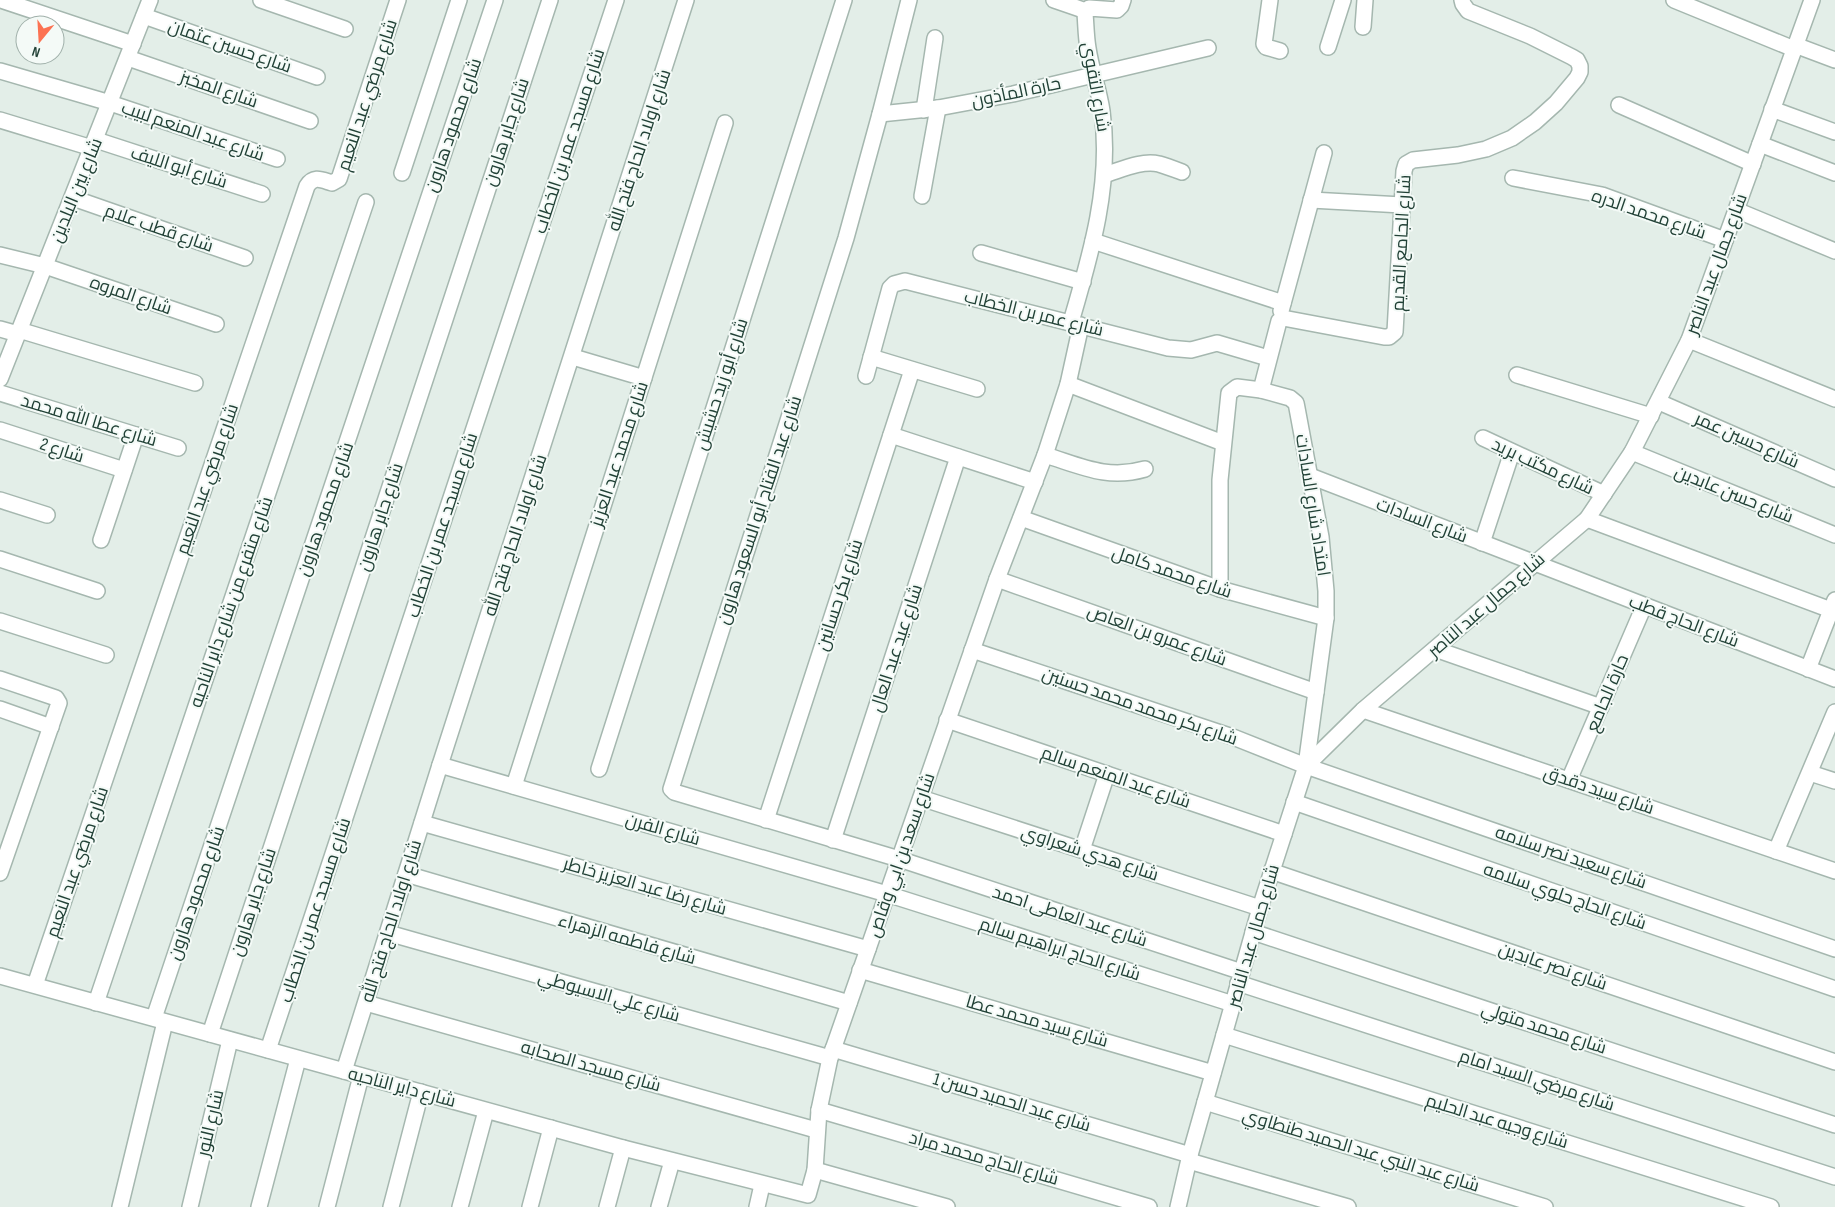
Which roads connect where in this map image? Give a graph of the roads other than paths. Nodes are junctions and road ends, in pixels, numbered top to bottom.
1 (2, 0) edge
2 (261, 0) edge
3 (398, 0) edge
4 (459, 0) edge
5 (495, 0) edge
6 (550, 0) edge
7 (616, 0) edge
8 (686, 0) edge
9 (844, 0) edge
10 (909, 0) edge
11 (1054, 0) edge
12 (1123, 0) edge
13 (1270, 0) edge
14 (1343, 0) edge
15 (1365, 0) edge
16 (1462, 0) edge
17 (1674, 0) edge
18 (1812, 0) edge
19 (146, 5) edge
20 (1086, 11) junction
21 (1363, 27) dead end
22 (345, 29) dead end
23 (935, 38) dead end
24 (1795, 47) junction
25 (1208, 48) dead end
26 (1328, 48) dead end
27 (130, 51) junction
28 (1280, 51) dead end
29 (1835, 60) edge
30 (0, 71) edge
31 (1095, 74) junction
32 (317, 77) dead end
33 (110, 103) junction
34 (1619, 105) dead end
35 (931, 109) junction
36 (1772, 109) junction
37 (880, 114) junction
38 (0, 120) edge
39 (310, 121) dead end
40 (725, 123) dead end
41 (1835, 132) edge
42 (94, 144) junction
43 (1760, 144) junction
44 (1324, 153) dead end
45 (277, 159) dead end
46 (1753, 164) junction
47 (1182, 172) dead end
48 (402, 173) dead end
49 (1835, 173) edge
50 (1104, 175) junction
51 (1513, 178) dead end
52 (262, 194) dead end
53 (922, 196) dead end
54 (73, 198) junction
55 (1311, 200) junction
56 (366, 202) dead end
57 (1402, 205) junction
58 (1736, 210) junction
59 (1725, 240) junction
60 (1093, 241) junction
61 (1835, 251) edge
62 (981, 253) dead end
63 (0, 255) edge
64 (245, 258) dead end
65 (45, 266) junction
66 (1083, 282) junction
67 (1283, 302) junction
68 (1281, 319) junction
69 (216, 324) dead end
70 (1076, 324) junction
71 (0, 329) edge
72 (19, 332) junction
73 (1689, 340) junction
74 (573, 357) junction
75 (871, 358) junction
76 (1268, 358) junction
77 (912, 370) junction
78 (2, 371) edge
79 (1517, 375) dead end
80 (866, 376) dead end
81 (644, 378) junction
82 (195, 384) dead end
83 (1068, 384) junction
84 (977, 388) dead end
85 (1261, 390) junction
86 (0, 392) edge
87 (1835, 399) edge
88 (1658, 402) junction
89 (1651, 416) junction
90 (0, 430) edge
91 (136, 435) junction
92 (891, 435) junction
93 (1483, 438) dead end
94 (1223, 443) junction
95 (178, 448) dead end
96 (1512, 452) junction
97 (1632, 452) junction
98 (1045, 454) junction
99 (958, 457) junction
100 (1145, 469) dead end
101 (124, 470) junction
102 (1310, 476) junction
103 (1835, 479) edge
104 (1035, 482) junction
105 (1604, 494) junction
106 (0, 500) edge
107 (47, 515) dead end
108 (1021, 518) junction
109 (1587, 519) junction
110 (1835, 535) edge
111 (101, 540) dead end
112 (1482, 543) junction
113 (0, 559) edge
114 (1534, 564) junction
115 (997, 579) junction
116 (1220, 589) junction
117 (97, 591) dead end
118 (1834, 605) edge
119 (1644, 606) junction
120 (1326, 618) junction
121 (0, 621) edge
122 (1435, 649) junction
123 (972, 650) junction
124 (106, 655) dead end
125 (1808, 668) junction
126 (0, 679) edge
127 (1835, 679) edge
128 (1316, 692) junction
129 (1601, 707) junction
130 (0, 709) edge
131 (1363, 710) junction
132 (1835, 712) edge
133 (947, 720) junction
134 (51, 726) junction
135 (440, 765) junction
136 (1306, 766) junction
137 (599, 769) dead end
138 (1810, 773) junction
139 (1107, 774) junction
140 (1569, 780) junction
141 (1835, 781) edge
142 (514, 786) junction
143 (920, 798) junction
144 (1294, 802) junction
145 (766, 820) junction
146 (422, 824) junction
147 (1284, 834) junction
148 (833, 840) junction
149 (1082, 850) junction
150 (1776, 851) junction
151 (899, 859) junction
152 (1271, 871) junction
153 (1835, 871) edge
154 (0, 873) edge
155 (406, 874) junction
156 (887, 894) junction
157 (1260, 908) junction
158 (1253, 932) junction
159 (388, 933) junction
160 (1835, 949) edge
161 (868, 950) junction
162 (860, 970) junction
163 (0, 976) edge
164 (1240, 978) junction
165 (35, 986) junction
166 (1835, 990) edge
167 (96, 1003) junction
168 (366, 1003) junction
169 (849, 1003) junction
170 (1233, 1004) junction
171 (160, 1020) junction
172 (210, 1034) junction
173 (1224, 1035) junction
174 (230, 1040) junction
175 (268, 1050) junction
176 (832, 1054) junction
177 (298, 1058) junction
178 (1835, 1062) edge
179 (344, 1071) junction
180 (1213, 1073) junction
181 (361, 1076) junction
182 (421, 1092) junction
183 (1205, 1102) junction
184 (819, 1110) junction
185 (486, 1111) junction
186 (1835, 1124) edge
187 (551, 1128) junction
188 (816, 1130) junction
189 (623, 1148) junction
190 (1190, 1158) junction
191 (672, 1161) junction
192 (815, 1170) junction
193 (1835, 1176) edge
194 (762, 1184) junction
195 (805, 1196) joint
196 (120, 1207) edge
197 (190, 1207) edge
198 (259, 1207) edge
199 (327, 1207) edge
200 (390, 1207) edge
201 (460, 1207) edge
202 (530, 1207) edge
203 (607, 1207) edge
204 (659, 1207) edge
205 (757, 1207) edge
206 (947, 1207) edge
207 (1149, 1207) edge
208 (1178, 1207) edge
209 (1348, 1207) edge
210 (1545, 1207) edge
211 (1771, 1207) edge

1 - 27 street, شارع المخبز
2 - 22 street
3 - 165 street, شارع مرضي عبد النعيم
4 - 48 street
5 - 171 street, شارع محمود هارون
6 - 172 street, شارع جابر هارون
7 - 175 street, شارع مسجد عمر بن الخطاب
8 - 74 street, شارع اولاد الحاج فتح الله
9 - 137 street, شارع أبو زيد حشيش
10 - 37 street, شارع عبد الفتاح أبو السعود هارون
11 - 20 street
12 - 20 street
13 - 28 street
14 - 26 street
15 - 21 street
16 - 57 street, شارع الجامع القديم
17 - 24 street
18 - 24 street, شارع جمال عبد الناصر
19 - 27 street, شارع بين البلدين
19 - 32 street, شارع حسين عثمان
20 - 31 street, شارع التقوي
23 - 35 street
24 - 29 street
24 - 36 street, شارع جمال عبد الناصر
25 - 31 street, حارة المأذون
27 - 33 street, شارع بين البلدين
27 - 39 street, شارع المخبز
30 - 33 street, شارع عبد المنعم لبيب
31 - 35 street, حارة المأذون
31 - 50 street, شارع التقوي
33 - 42 street, شارع بين البلدين
33 - 45 street, شارع عبد المنعم لبيب
34 - 46 street
35 - 37 street, حارة المأذون
35 - 53 street
36 - 41 street
36 - 43 street, شارع جمال عبد الناصر
37 - 145 street, شارع عبد الفتاح أبو السعود هارون
38 - 42 street, شارع أبو الليف
40 - 81 street, شارع محمد عبد العزيز
42 - 52 street, شارع أبو الليف
42 - 54 street, شارع بين البلدين
43 - 46 street, شارع جمال عبد الناصر
43 - 49 street
44 - 55 street
46 - 58 street, شارع جمال عبد الناصر
47 - 50 street
50 - 60 street, شارع التقوي
51 - 59 street, شارع محمد الدره
54 - 64 street, شارع قطب علام
54 - 65 street, شارع بين البلدين
55 - 57 street
55 - 67 street
56 - 167 street, شارع متفرع من شارع داير الناحيه
57 - 68 street, شارع الجامع القديم
58 - 59 street, شارع جمال عبد الناصر
58 - 61 street
59 - 73 street, شارع جمال عبد الناصر
60 - 66 street, شارع التقوي
60 - 67 street
62 - 66 street
63 - 65 street, شارع المروه
65 - 69 street, شارع المروه
65 - 72 street, شارع بين البلدين
66 - 70 street, شارع التقوي
67 - 68 street
68 - 76 street
70 - 75 street, شارع عمر بن الخطاب
70 - 76 street, شارع عمر بن الخطاب
70 - 83 street, شارع التقوي
71 - 72 street
72 - 78 street, شارع بين البلدين
72 - 82 street
73 - 87 street
73 - 88 street, شارع جمال عبد الناصر
74 - 81 street
74 - 135 street, شارع اولاد الحاج فتح الله
75 - 77 street
75 - 80 street, شارع عمر بن الخطاب
76 - 85 street
77 - 84 street
77 - 92 street, شارع بكر حسانين
79 - 89 street
81 - 142 street, شارع محمد عبد العزيز
83 - 94 street
83 - 98 street, شارع التقوي
85 - 94 street
85 - 102 street, امتداد شارع السادات
86 - 91 street, شارع عطا الله محمد
88 - 89 street, شارع جمال عبد الناصر
88 - 103 street, شارع حسين عمر
89 - 97 street, شارع جمال عبد الناصر
90 - 101 street, شارع 2
91 - 95 street, شارع عطا الله محمد
91 - 101 street
92 - 99 street
92 - 145 street, شارع بكر حسانين
93 - 96 street, شارع مكتب بريد
94 - 116 street
96 - 105 street, شارع مكتب بريد
96 - 112 street
97 - 105 street, شارع جمال عبد الناصر
97 - 110 street, شارع حسن عابدين
98 - 100 street
98 - 104 street, شارع التقوي
99 - 104 street
99 - 148 street, شارع عيد عبد العال
101 - 111 street
102 - 112 street, شارع السادات
102 - 120 street, امتداد شارع السادات
104 - 108 street, شارع التقوي
105 - 109 street, شارع جمال عبد الناصر
106 - 107 street
108 - 115 street, شارع سعد بن ابي وقاص
108 - 116 street, شارع محمد كامل
109 - 114 street, شارع جمال عبد الناصر
109 - 118 street
112 - 114 street, شارع السادات
113 - 117 street
114 - 119 street, شارع الحاج قطب
114 - 122 street, شارع جمال عبد الناصر
115 - 123 street, شارع سعد بن ابي وقاص
115 - 128 street, شارع عمرو بن العاص
116 - 120 street, شارع محمد كامل
118 - 125 street
119 - 125 street, شارع الحاج قطب
119 - 129 street, حارة الجامع
120 - 128 street, امتداد شارع السادات
121 - 124 street
122 - 129 street
122 - 131 street, شارع جمال عبد الناصر
123 - 133 street, شارع سعد بن ابي وقاص
123 - 136 street, شارع بكر محمد محمد حسنين
125 - 127 street, شارع الحاج قطب
126 - 134 street
128 - 136 street, امتداد شارع السادات
129 - 140 street, حارة الجامع
130 - 134 street
131 - 136 street, شارع جمال عبد الناصر
131 - 140 street, شارع سيد دقدق
132 - 138 street
133 - 139 street, شارع عبد المنعم سالم
133 - 143 street, شارع سعد بن ابي وقاص
134 - 154 street
135 - 142 street, شارع الفرن
135 - 146 street, شارع اولاد الحاج فتح الله
136 - 144 street, شارع جمال عبد الناصر
136 - 160 street, شارع سعيد نصر سلامه
138 - 141 street
138 - 150 street
139 - 147 street, شارع عبد المنعم سالم
139 - 149 street
140 - 150 street, شارع سيد دقدق
142 - 156 street, شارع الفرن
143 - 149 street, شارع هدي شعراوي
143 - 151 street, شارع سعد بن ابي وقاص
144 - 147 street, شارع جمال عبد الناصر
144 - 166 street, شارع الحاج حلوي سلامه
145 - 148 street, شارع عبد الفتاح أبو السعود هارون
146 - 155 street, شارع اولاد الحاج فتح الله
146 - 161 street, شارع رضا عبد العزيز خاطر
147 - 152 street, شارع جمال عبد الناصر
148 - 151 street, شارع عبد الفتاح أبو السعود هارون
149 - 157 street, شارع هدي شعراوي
150 - 153 street, شارع سيد دقدق
151 - 156 street, شارع سعد بن ابي وقاص
151 - 164 street, شارع عبد العاطى احمد
152 - 157 street, شارع جمال عبد الناصر
152 - 178 street, شارع نصر عابدين
155 - 159 street, شارع اولاد الحاج فتح الله
155 - 169 street, شارع فاطمه الزهراء
156 - 161 street, شارع سعد بن ابي وقاص
156 - 170 street, شارع الحاج ابراهيم سالم
157 - 158 street, شارع جمال عبد الناصر
158 - 164 street, شارع جمال عبد الناصر
158 - 186 street, شارع محمد متولي
159 - 168 street, شارع اولاد الحاج فتح الله
159 - 176 street, شارع علي الاسيوطي
161 - 162 street, شارع سعد بن ابي وقاص
162 - 169 street, شارع سعد بن ابي وقاص
162 - 180 street, شارع سيد محمد عطا
163 - 165 street, شارع داير الناحيه
164 - 170 street, شارع جمال عبد الناصر
164 - 193 street, شارع مرضي السيد امام
165 - 167 street, شارع داير الناحيه
167 - 171 street, شارع داير الناحيه
168 - 179 street, شارع اولاد الحاج فتح الله
168 - 188 street, شارع مسجد الصحابه
169 - 176 street, شارع سعد بن ابي وقاص
170 - 173 street, شارع جمال عبد الناصر
171 - 172 street, شارع داير الناحيه
171 - 196 street, شارع محمود هارون
172 - 174 street, شارع داير الناحيه
173 - 180 street, شارع جمال عبد الناصر
173 - 211 street, شارع وجيه عبد الحليم
174 - 175 street, شارع داير الناحيه
174 - 197 street, شارع النور
175 - 177 street, شارع داير الناحيه
176 - 184 street, شارع سعد بن ابي وقاص
176 - 190 street, شارع عبد الحميد حسن 1
177 - 179 street, شارع داير الناحيه
177 - 198 street
179 - 181 street, شارع داير الناحيه
180 - 183 street, شارع جمال عبد الناصر
181 - 182 street, شارع داير الناحيه
181 - 199 street
182 - 185 street, شارع داير الناحيه
182 - 200 street
183 - 190 street, شارع جمال عبد الناصر
183 - 210 street, شارع عبد النبي عبد الحميد طنطاوي
184 - 188 street, شارع سعد بن ابي وقاص
184 - 207 street, شارع الحاج محمد مراد
185 - 187 street, شارع داير الناحيه
185 - 201 street
187 - 189 street, شارع داير الناحيه
187 - 202 street
188 - 192 street, شارع سعد بن ابي وقاص
189 - 191 street, شارع داير الناحيه
189 - 203 street
190 - 208 street, شارع جمال عبد الناصر
190 - 209 street, شارع عبد الحميد حسن 1
191 - 194 street, شارع داير الناحيه
191 - 204 street
192 - 195 street, شارع سعد بن ابي وقاص
192 - 206 street
194 - 195 street, شارع داير الناحيه
194 - 205 street

